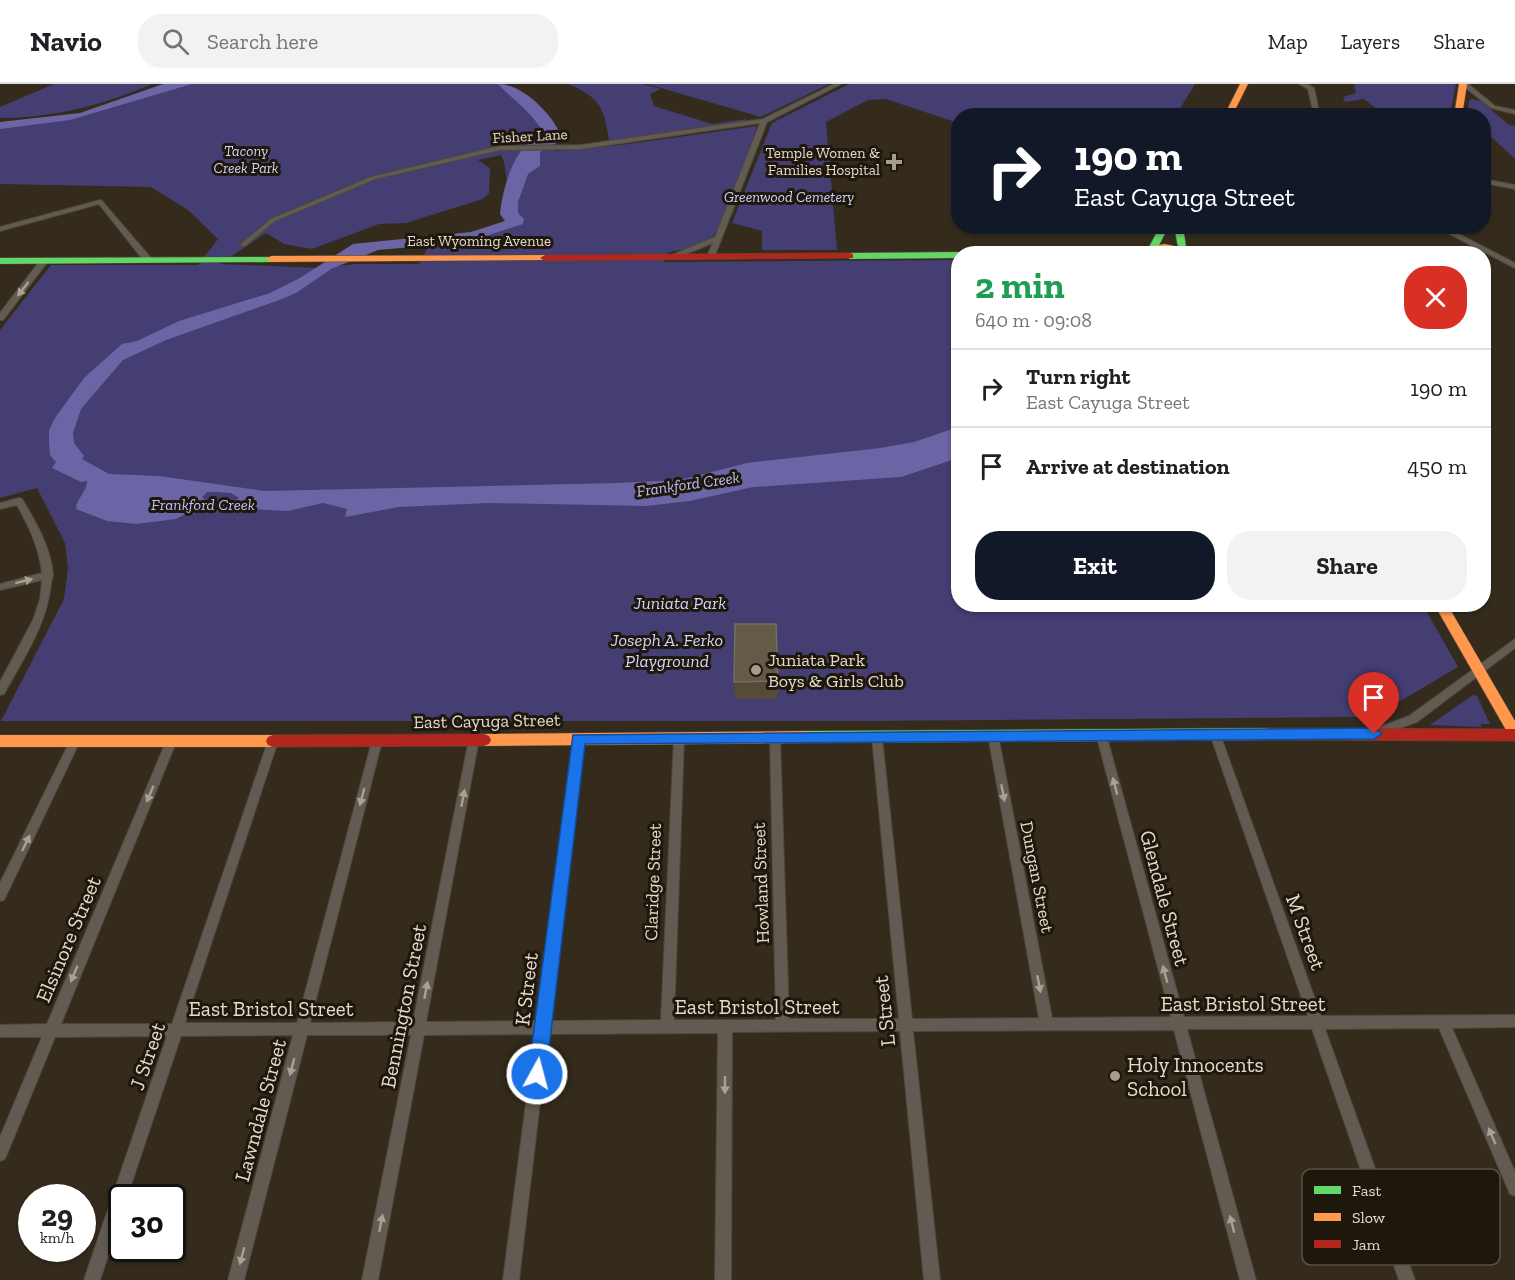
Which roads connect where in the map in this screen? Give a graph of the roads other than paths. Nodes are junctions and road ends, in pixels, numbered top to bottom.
1 (838, 84) edge
2 (1244, 84) edge
3 (1302, 84) edge
4 (1463, 84) edge
5 (1232, 108) edge
6 (1315, 108) edge
7 (1459, 108) edge
8 (1515, 112) edge
9 (765, 122) junction
10 (1491, 182) edge
11 (1515, 187) edge
12 (0, 229) edge
13 (1453, 234) edge
14 (718, 238) junction
15 (243, 244) dead end
16 (1477, 246) edge
17 (1491, 254) edge
18 (951, 255) edge
19 (711, 256) junction
20 (671, 257) junction
21 (45, 260) junction
22 (147, 260) junction
23 (0, 261) edge
24 (1515, 266) edge
25 (0, 318) edge
26 (0, 506) edge
27 (48, 575) junction
28 (0, 587) edge
29 (1445, 612) edge
30 (1515, 643) edge
31 (1479, 670) junction
32 (0, 692) edge
33 (1101, 734) junction
34 (1215, 734) junction
35 (1374, 734) junction
36 (1515, 734) edge
37 (993, 735) junction
38 (877, 737) junction
39 (679, 738) junction
40 (775, 738) junction
41 (474, 739) junction
42 (578, 739) junction
43 (172, 740) junction
44 (0, 741) edge
45 (75, 741) junction
46 (273, 741) junction
47 (377, 741) junction
48 (0, 896) edge
49 (1515, 1021) edge
50 (1443, 1022) junction
51 (1178, 1024) junction
52 (1318, 1024) junction
53 (1047, 1025) junction
54 (783, 1026) junction
55 (907, 1026) junction
56 (667, 1027) junction
57 (725, 1027) junction
58 (542, 1028) junction
59 (301, 1029) junction
60 (418, 1029) junction
61 (177, 1030) junction
62 (0, 1031) edge
63 (51, 1031) junction
64 (0, 1154) edge
65 (1368, 1169) edge
66 (1515, 1190) edge
67 (1402, 1265) edge
68 (92, 1280) edge
69 (236, 1280) edge
70 (370, 1280) edge
71 (512, 1280) edge
72 (723, 1280) edge
73 (932, 1280) edge
74 (1248, 1280) edge
75 (1407, 1280) edge

1 - 9 street, Fisher Lane
2 - 5 street
3 - 6 street
4 - 7 street
4 - 8 street
9 - 14 street
9 - 15 street, Fisher Lane
10 - 11 street
12 - 22 street
13 - 16 street
14 - 19 street
14 - 20 street
17 - 24 street
18 - 19 street, East Wyoming Avenue
19 - 20 street, East Wyoming Avenue
20 - 22 street, East Wyoming Avenue
21 - 22 street, East Wyoming Avenue
21 - 23 street, East Wyoming Avenue
21 -> 25 street
26 - 27 street
28 -> 27 street
27 - 32 street
29 - 31 street
30 - 31 street
31 - 35 street
31 - 36 street
33 - 34 street, East Cayuga Street
33 - 37 street, East Cayuga Street
51 -> 33 street, Glendale Street
34 - 35 street, East Cayuga Street
34 - 52 street, M Street
35 - 36 street, East Cayuga Street
37 - 38 street, East Cayuga Street
37 -> 53 street, Dungan Street
38 - 40 street, East Cayuga Street
38 - 55 street, L Street
39 - 40 street, East Cayuga Street
39 - 42 street, East Cayuga Street
39 - 56 street, Claridge Street
40 - 54 street, Howland Street
41 - 42 street, East Cayuga Street
41 - 47 street, East Cayuga Street
60 -> 41 street, Bennington Street
42 - 58 street, K Street
43 - 45 street, East Cayuga Street
43 - 46 street, East Cayuga Street
43 -> 63 street, Elsinore Street
44 - 45 street, East Cayuga Street
48 -> 45 street
46 - 47 street, East Cayuga Street
46 - 61 street, J Street
47 -> 59 street, Lawndale Street
49 - 50 street, East Bristol Street
50 - 52 street, East Bristol Street
66 -> 50 street
51 - 52 street, East Bristol Street
51 - 53 street, East Bristol Street
74 -> 51 street, Glendale Street
52 - 65 street, M Street
53 - 55 street, East Bristol Street
54 - 55 street, East Bristol Street
54 - 57 street, East Bristol Street
55 - 73 street, L Street
56 - 57 street, East Bristol Street
56 - 58 street, East Bristol Street
57 -> 72 street
58 - 60 street, East Bristol Street
58 - 71 street, K Street
59 - 60 street, East Bristol Street
59 - 61 street, East Bristol Street
59 -> 69 street, Lawndale Street
70 -> 60 street, Bennington Street
61 - 63 street, East Bristol Street
61 - 68 street, J Street
62 - 63 street, East Bristol Street
63 - 64 street, Elsinore Street
67 - 75 street, M Street

